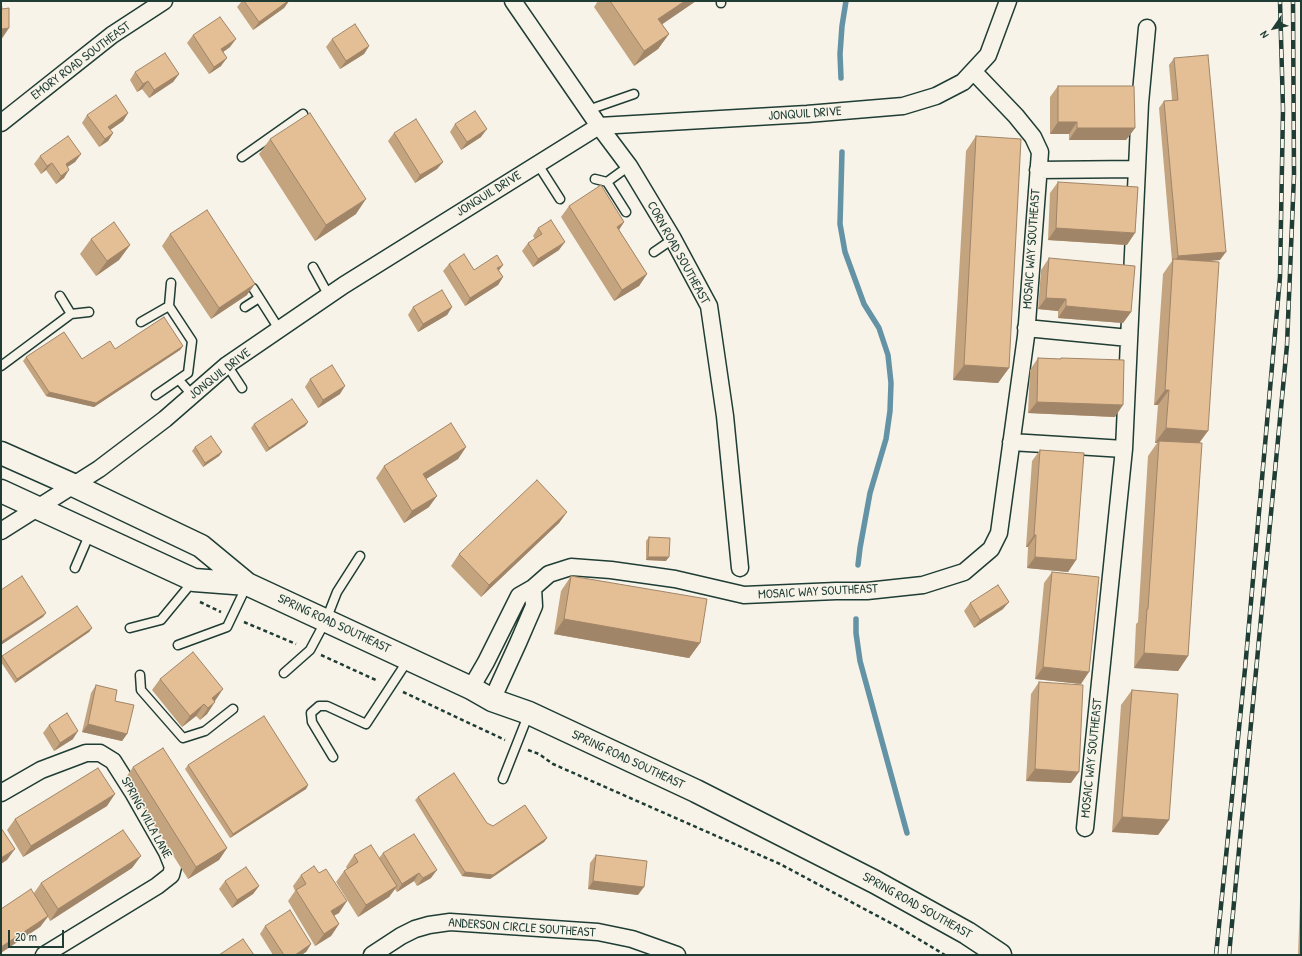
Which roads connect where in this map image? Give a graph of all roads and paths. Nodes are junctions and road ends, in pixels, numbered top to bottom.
1 (164, 1) edge
2 (513, 1) edge
3 (1008, 1) edge
4 (1147, 28) dead end
5 (973, 71) junction
6 (634, 94) dead end
7 (588, 110) junction
8 (303, 114) dead end
9 (1, 123) edge
10 (599, 126) junction
11 (242, 157) dead end
12 (537, 163) junction
13 (629, 166) junction
14 (1136, 169) junction
15 (1038, 170) junction
16 (595, 179) dead end
17 (607, 182) junction
18 (560, 199) dead end
19 (626, 212) dead end
20 (673, 239) junction
21 (654, 252) dead end
22 (313, 267) dead end
23 (171, 283) dead end
24 (253, 288) edge
25 (60, 296) dead end
26 (329, 296) junction
27 (259, 298) junction
28 (169, 306) junction
29 (244, 307) dead end
30 (89, 312) dead end
31 (71, 314) junction
32 (141, 322) dead end
33 (1026, 328) junction
34 (279, 329) junction
35 (1129, 338) junction
36 (227, 365) junction
37 (1, 366) edge
38 (179, 380) junction
39 (242, 388) dead end
40 (156, 395) dead end
41 (192, 395) junction
42 (1011, 442) junction
43 (1124, 449) junction
44 (1, 452) edge
45 (73, 485) junction
46 (1, 491) edge
47 (36, 508) junction
48 (1, 531) edge
49 (90, 533) junction
50 (360, 556) dead end
51 (75, 568) dead end
52 (740, 568) dead end
53 (247, 584) junction
54 (188, 587) junction
55 (533, 588) junction
56 (233, 616) junction
57 (130, 628) dead end
58 (322, 628) junction
59 (178, 645) dead end
60 (310, 650) junction
61 (409, 659) junction
62 (284, 673) dead end
63 (140, 675) dead end
64 (392, 687) junction
65 (471, 688) junction
66 (492, 700) junction
67 (234, 709) dead end
68 (529, 713) junction
69 (517, 745) junction
70 (333, 757) dead end
71 (503, 779) dead end
72 (1, 793) edge
73 (1085, 828) dead end
74 (44, 955) edge
75 (372, 955) edge
76 (676, 955) edge
77 (946, 955) edge
78 (1000, 955) edge

1 - 9 street, EMORY ROAD SOUTHEAST
2 - 7 street, CORN ROAD SOUTHEAST
3 - 5 street, JONQUIL DRIVE
4 - 14 street, MOSAIC WAY SOUTHEAST
5 - 10 street, JONQUIL DRIVE
5 - 15 street, MOSAIC WAY SOUTHEAST
6 - 7 lane
7 - 10 street, CORN ROAD SOUTHEAST
8 - 11 lane
10 - 12 street, JONQUIL DRIVE
10 - 13 street, CORN ROAD SOUTHEAST
12 - 18 lane
12 - 26 street, JONQUIL DRIVE
13 - 17 lane
13 - 20 street, CORN ROAD SOUTHEAST
14 - 15 street, MOSAIC WAY SOUTHEAST
14 - 35 street, MOSAIC WAY SOUTHEAST
15 - 33 street, MOSAIC WAY SOUTHEAST
16 - 17 lane
17 - 19 lane
20 - 21 lane
20 - 52 street, CORN ROAD SOUTHEAST
22 - 26 lane
23 - 28 lane
24 - 27 lane
25 - 31 lane
26 - 34 street, JONQUIL DRIVE
27 - 29 lane
27 - 34 lane
28 - 32 lane
28 - 38 lane
30 - 31 lane
31 - 37 lane
33 - 35 street, MOSAIC WAY SOUTHEAST
33 - 42 street, MOSAIC WAY SOUTHEAST
34 - 36 street, JONQUIL DRIVE
35 - 43 street, MOSAIC WAY SOUTHEAST
36 - 39 lane
36 - 41 street, JONQUIL DRIVE
38 - 40 lane
38 - 41 lane
41 - 45 street, JONQUIL DRIVE
42 - 43 street
42 - 55 street, MOSAIC WAY SOUTHEAST
43 - 73 street, MOSAIC WAY SOUTHEAST
44 - 45 main road, SPRING ROAD SOUTHEAST
45 - 47 street, JONQUIL DRIVE
45 - 53 main road, SPRING ROAD SOUTHEAST
46 - 47 main road, SPRING ROAD SOUTHEAST
47 - 48 street, JONQUIL DRIVE
47 - 49 main road, SPRING ROAD SOUTHEAST
49 - 51 lane
49 - 54 main road, SPRING ROAD SOUTHEAST
50 - 58 lane
53 - 54 main road, SPRING ROAD SOUTHEAST
53 - 56 lane
53 - 58 main road, SPRING ROAD SOUTHEAST
54 - 56 path
54 - 57 lane
55 - 65 street, MOSAIC WAY SOUTHEAST
55 - 66 street
56 - 59 lane
56 - 60 path
58 - 60 lane
58 - 61 main road, SPRING ROAD SOUTHEAST
60 - 62 lane
60 - 64 path
61 - 64 lane
61 - 65 main road, SPRING ROAD SOUTHEAST
63 - 67 lane
64 - 69 path
64 - 70 lane
65 - 66 main road, SPRING ROAD SOUTHEAST
66 - 68 main road, SPRING ROAD SOUTHEAST
68 - 69 lane
68 - 78 main road, SPRING ROAD SOUTHEAST
69 - 71 lane
69 - 77 path
72 - 74 street, SPRING VILLA LANE
75 - 76 street, ANDERSON CIRCLE SOUTHEAST

